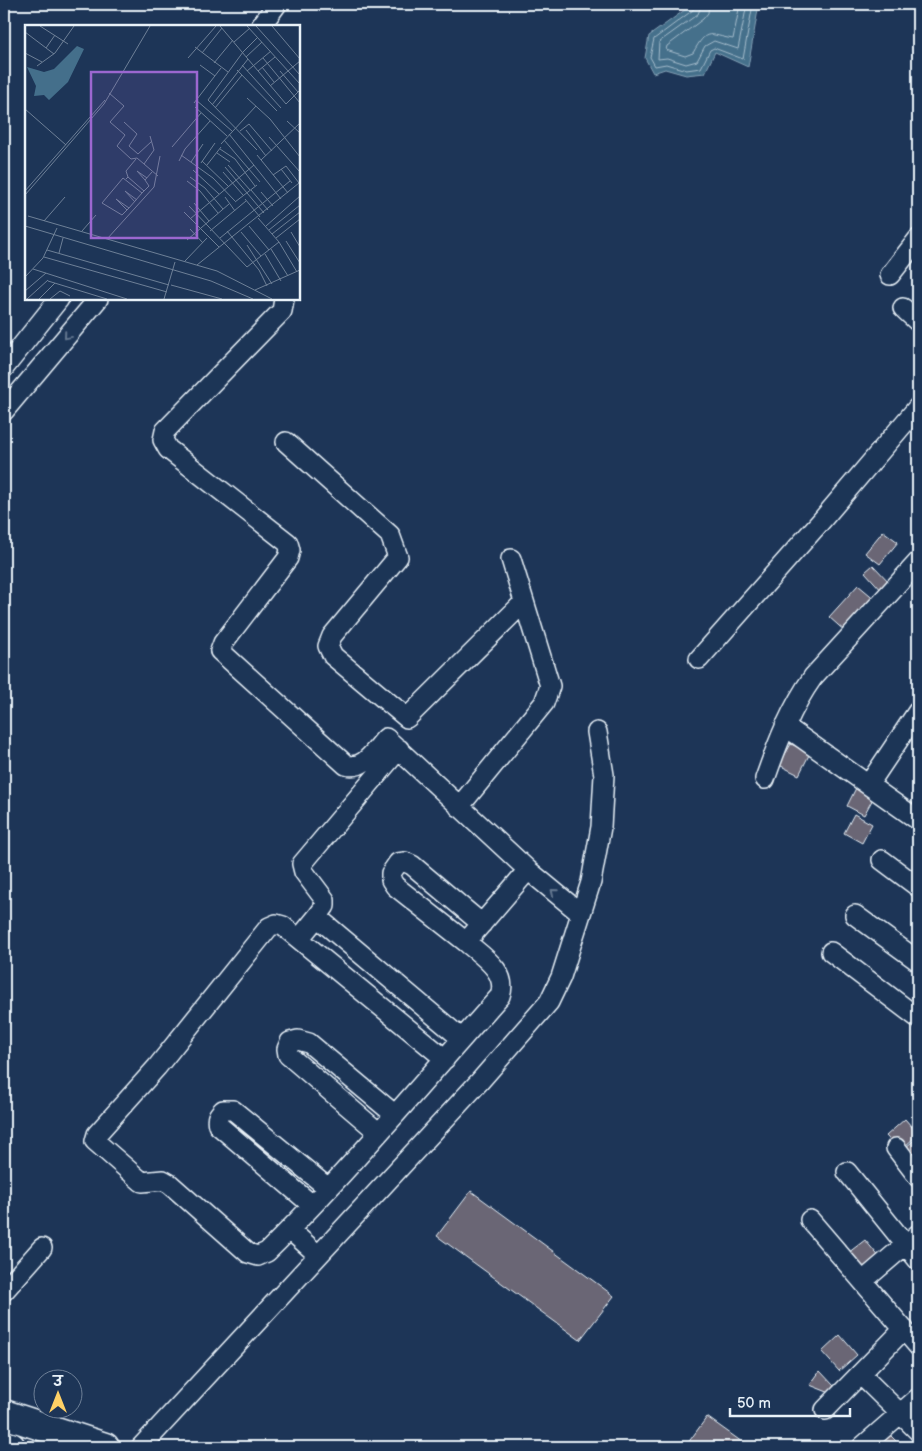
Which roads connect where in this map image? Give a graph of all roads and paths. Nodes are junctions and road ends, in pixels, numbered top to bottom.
1 (277, 4) edge
2 (262, 25) edge
3 (916, 246) edge
4 (890, 275) dead end
5 (58, 300) edge
6 (97, 300) edge
7 (284, 300) edge
8 (903, 308) dead end
9 (918, 322) edge
10 (4, 368) edge
11 (918, 407) edge
12 (4, 411) edge
13 (286, 442) dead end
14 (511, 559) dead end
15 (918, 562) edge
16 (524, 602) junction
17 (699, 659) dead end
18 (918, 711) edge
19 (407, 718) junction
20 (785, 726) junction
21 (597, 732) dead end
22 (392, 743) junction
23 (765, 779) dead end
24 (869, 784) junction
25 (459, 807) junction
26 (918, 820) edge
27 (882, 860) dead end
28 (528, 870) junction
29 (918, 887) edge
30 (580, 913) junction
31 (856, 915) dead end
32 (317, 917) junction
33 (482, 924) junction
34 (299, 939) junction
35 (466, 942) junction
36 (831, 952) dead end
37 (918, 961) edge
38 (918, 1018) edge
39 (462, 1039) junction
40 (445, 1059) junction
41 (394, 1114) junction
42 (378, 1132) junction
43 (896, 1148) dead end
44 (847, 1172) dead end
45 (918, 1177) edge
46 (328, 1188) junction
47 (312, 1205) junction
48 (810, 1220) dead end
49 (290, 1230) junction
50 (912, 1240) edge
51 (42, 1248) dead end
52 (318, 1254) junction
53 (918, 1260) edge
54 (863, 1281) junction
55 (4, 1291) edge
56 (904, 1328) junction
57 (918, 1346) edge
58 (860, 1374) junction
59 (918, 1398) edge
60 (825, 1410) dead end
61 (901, 1413) junction
62 (4, 1414) edge
63 (918, 1431) edge
64 (4, 1445) edge
65 (11, 1447) edge
66 (105, 1447) edge
67 (141, 1447) edge
68 (862, 1447) edge

1 - 2 street
3 - 4 street
5 - 10 street
6 -> 12 street
7 - 22 street
8 - 9 street
11 - 17 street
13 - 19 street
14 - 16 street
15 - 20 street
16 - 19 street
16 - 25 street
18 - 24 street
19 - 22 street
20 - 23 street
20 - 24 street
21 - 30 street
22 - 25 street
22 - 32 street
24 - 26 street
25 - 28 street
27 - 29 street
30 -> 28 street
28 - 33 street
30 - 52 street
31 - 37 street
32 - 34 street
32 - 39 street
33 - 35 street
33 - 35 street
34 - 40 street
34 - 49 street
35 - 39 street
36 - 38 street
39 - 40 street
40 - 41 street
41 - 42 street
41 - 42 street
42 - 46 street
43 - 45 street
44 - 50 street
46 - 47 street
46 - 47 street
47 - 49 street
48 - 54 street
49 - 52 street
50 - 53 street
50 - 54 street
51 - 55 street
52 - 67 street
54 - 56 street
56 - 57 street
56 - 58 street
58 - 60 street
58 - 61 street
59 - 61 street
61 - 63 street
61 - 68 street
62 - 66 highway
64 - 65 highway

